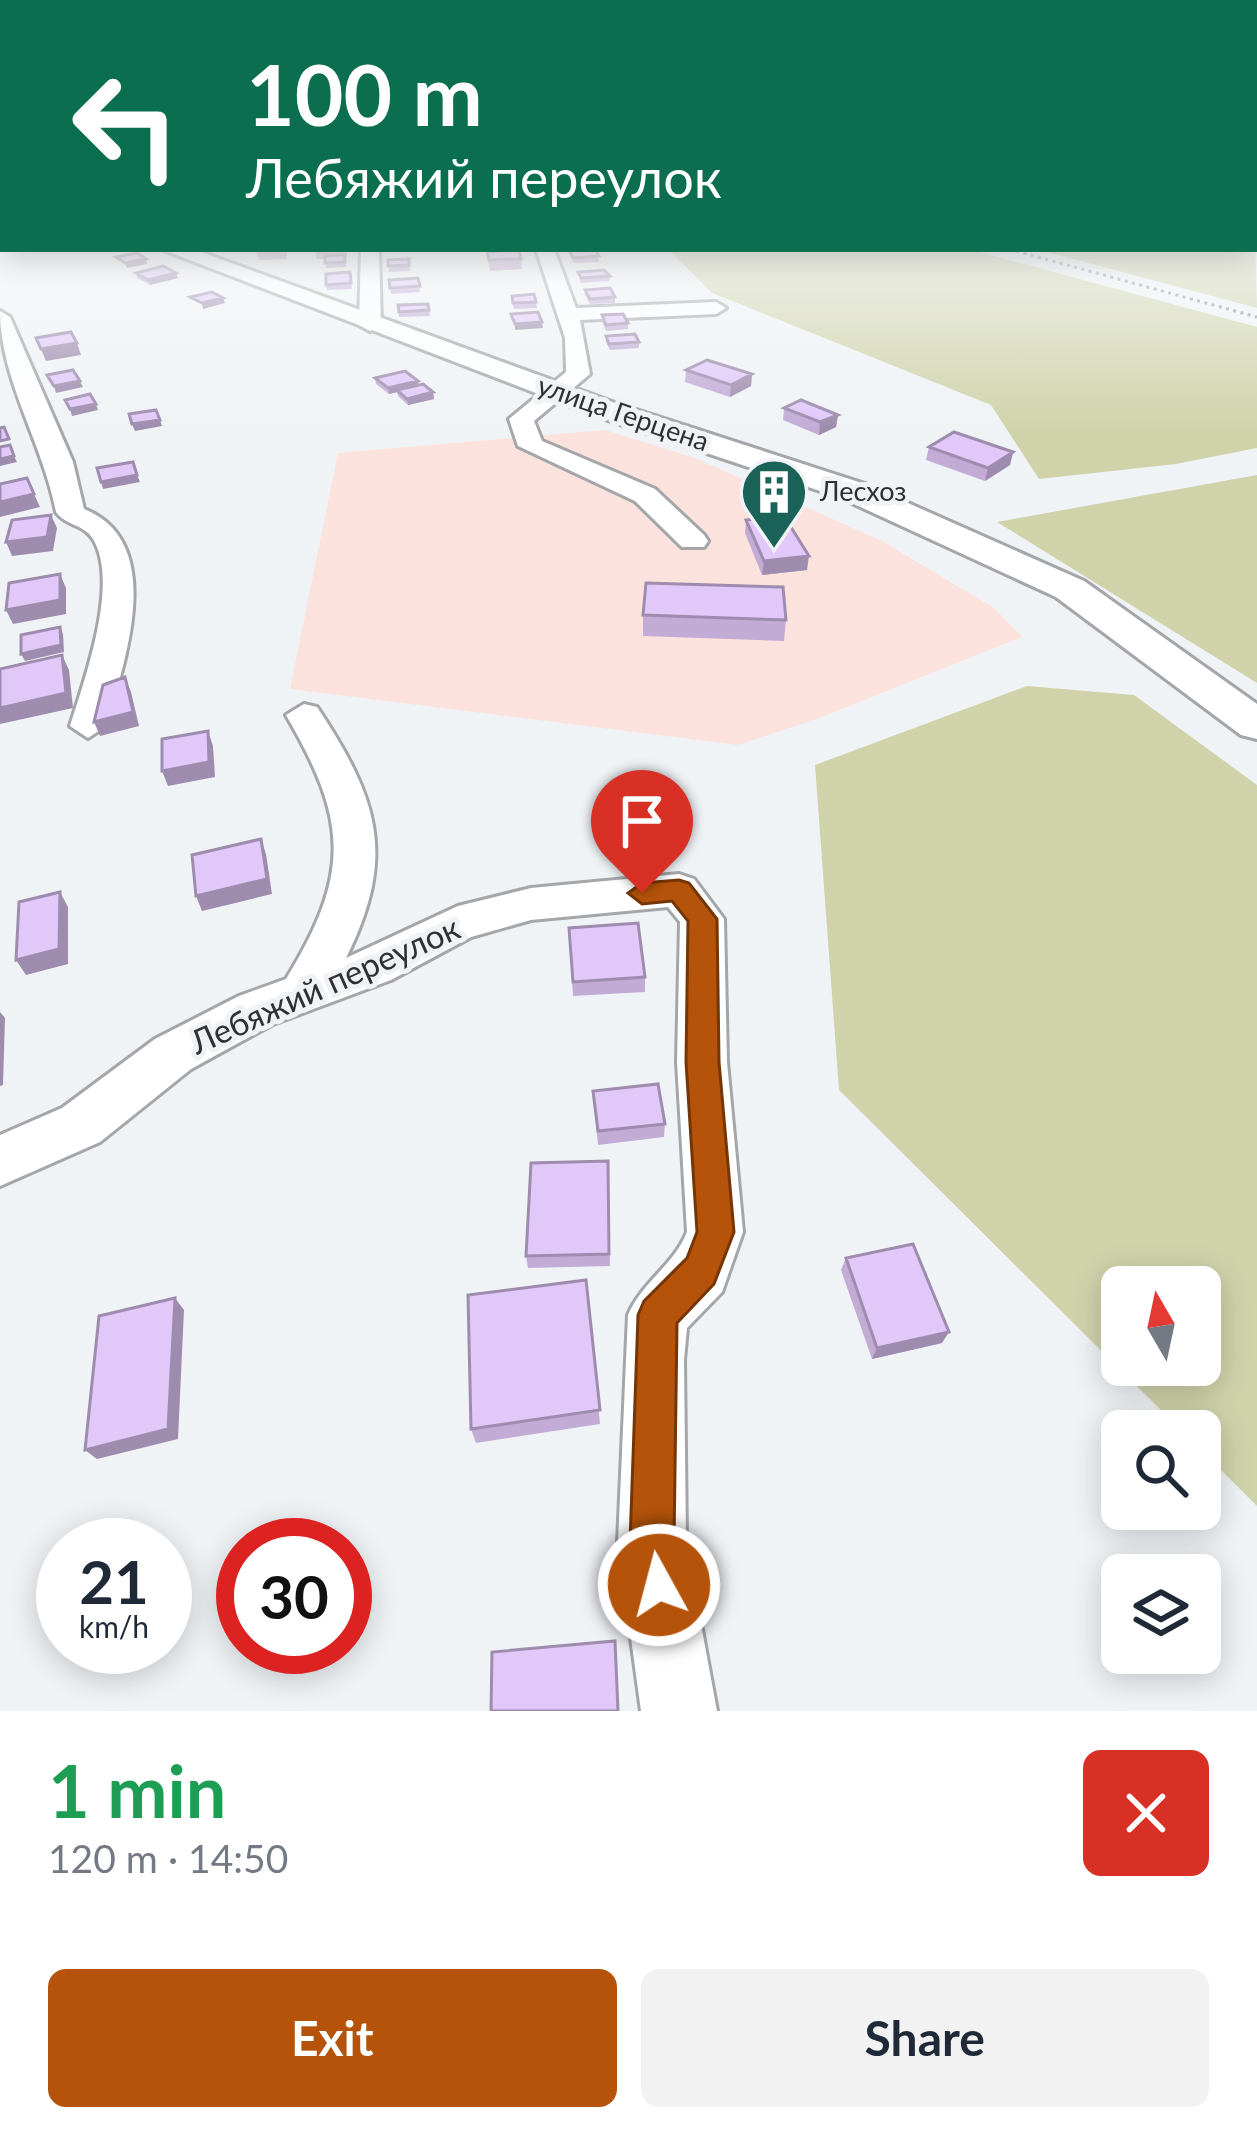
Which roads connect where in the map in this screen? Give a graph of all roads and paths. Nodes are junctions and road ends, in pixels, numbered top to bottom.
1 (242, 272) edge
2 (370, 272) edge
3 (554, 272) edge
4 (1092, 272) edge
5 (716, 308) dead end
6 (570, 314) junction
7 (0, 317) edge
8 (1257, 317) edge
9 (370, 325) junction
10 (5, 351) edge
11 (555, 391) junction
12 (692, 541) dead end
13 (304, 716) dead end
14 (1257, 725) edge
15 (88, 726) dead end
16 (302, 994) junction
17 (0, 1161) edge
18 (679, 1711) edge

1 - 9 main road, улица Герцена
2 - 9 street
3 - 6 street
4 - 8 path
5 - 6 street
6 - 11 street
7 - 10 street
9 - 11 main road, улица Герцена
10 - 15 street
11 - 12 street
11 - 14 main road, улица Герцена
13 - 16 street
16 - 17 street, Лебяжий переулок
16 - 18 street, Лебяжий переулок

